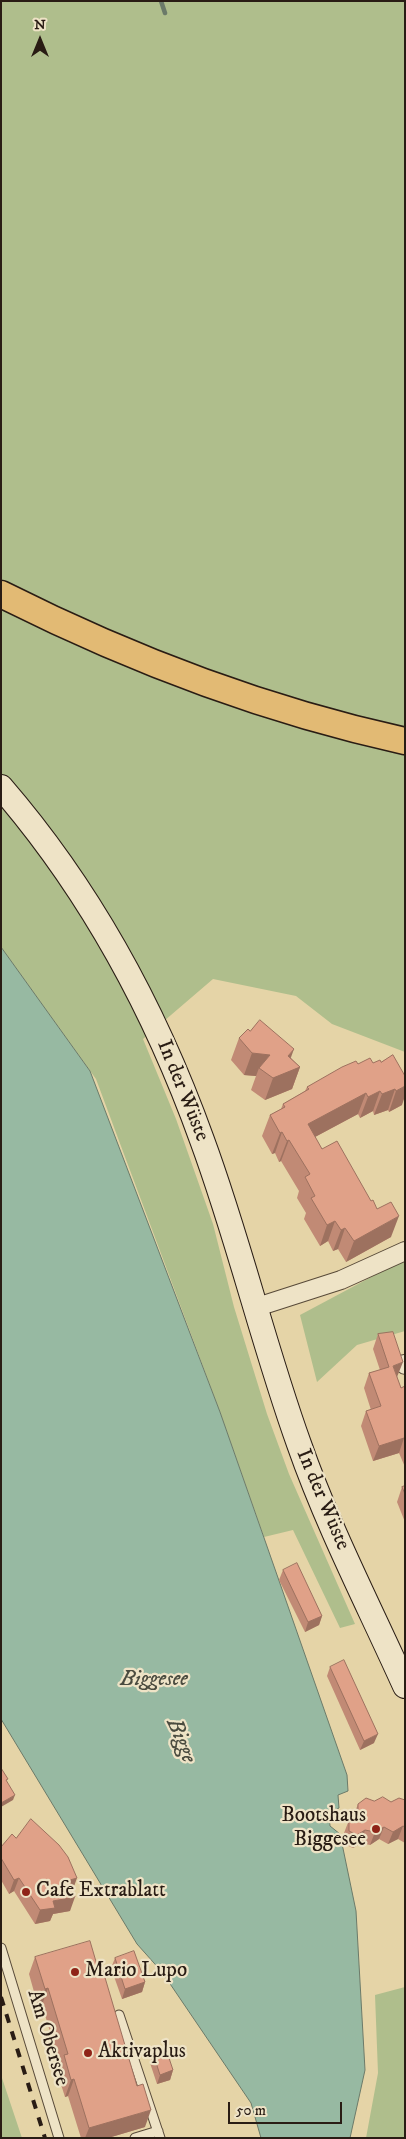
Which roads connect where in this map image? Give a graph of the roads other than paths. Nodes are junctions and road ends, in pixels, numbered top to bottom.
1 (1, 594) edge
2 (405, 740) edge
3 (1, 786) edge
4 (405, 1250) edge
5 (254, 1308) junction
6 (405, 1686) edge
7 (1, 1948) edge
8 (119, 2014) dead end
9 (159, 2134) edge
10 (59, 2138) edge
11 (135, 2138) edge

1 - 2 main road
3 - 5 main road, In der Wüste
4 - 5 street
5 - 6 main road, In der Wüste
7 - 10 lane, Am Obersee
8 - 9 lane
9 - 11 lane

